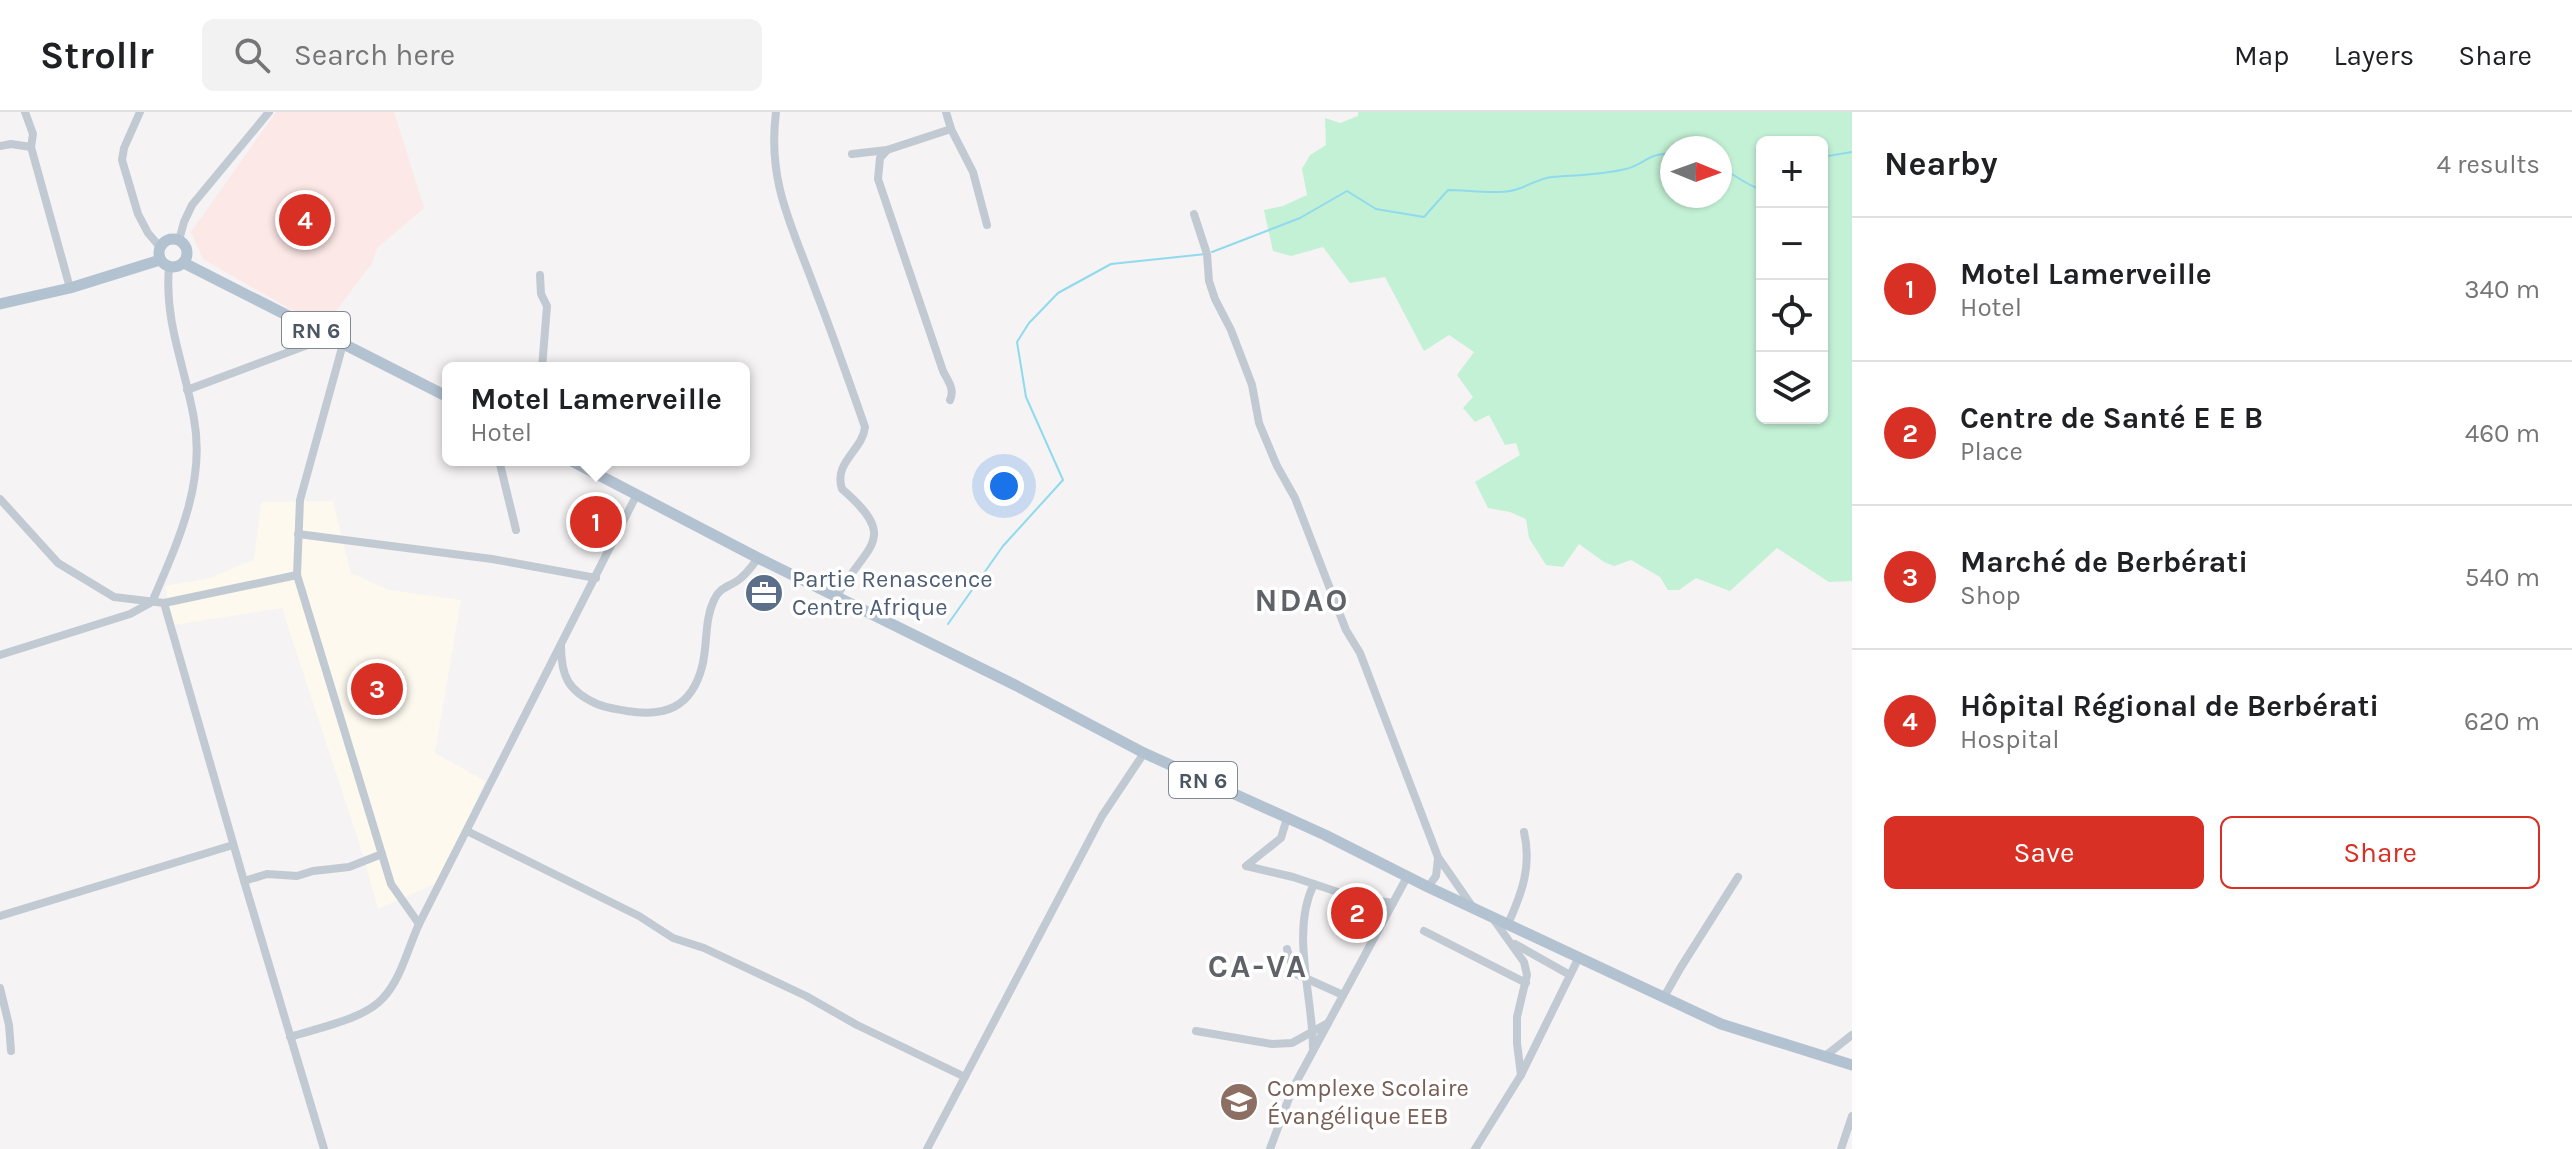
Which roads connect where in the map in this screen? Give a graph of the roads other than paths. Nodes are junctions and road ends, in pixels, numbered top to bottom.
1 (25, 112) edge
2 (140, 112) edge
3 (269, 112) edge
4 (776, 112) edge
5 (946, 112) edge
6 (951, 129) junction
7 (0, 146) edge
8 (31, 147) junction
9 (887, 150) junction
10 (852, 154) dead end
11 (1194, 214) dead end
12 (987, 225) dead end
13 (179, 240) junction
14 (163, 258) junction
15 (184, 263) junction
16 (540, 275) dead end
17 (70, 288) junction
18 (0, 304) edge
19 (329, 337) junction
20 (343, 344) junction
21 (542, 362) edge
22 (187, 390) junction
23 (442, 394) edge
24 (950, 400) dead end
25 (500, 466) edge
26 (581, 466) edge
27 (636, 496) junction
28 (0, 499) edge
29 (516, 530) dead end
30 (298, 534) junction
31 (758, 558) junction
32 (297, 575) junction
33 (596, 578) junction
34 (837, 596) junction
35 (152, 602) junction
36 (164, 603) junction
37 (561, 643) junction
38 (0, 655) edge
39 (1144, 753) junction
40 (1287, 818) junction
41 (467, 831) junction
42 (1524, 832) dead end
43 (233, 845) junction
44 (382, 854) junction
45 (1438, 857) junction
46 (1407, 877) junction
47 (1738, 877) dead end
48 (244, 881) junction
49 (1314, 884) junction
50 (1428, 887) junction
51 (1393, 903) junction
52 (1472, 907) junction
53 (0, 916) edge
54 (1491, 916) junction
55 (419, 924) junction
56 (1508, 924) junction
57 (1424, 931) dead end
58 (1511, 941) junction
59 (1287, 949) dead end
60 (1579, 957) junction
61 (1570, 975) junction
62 (1307, 980) junction
63 (1526, 983) junction
64 (0, 988) edge
65 (1343, 995) junction
66 (1664, 997) junction
67 (1329, 1022) junction
68 (1196, 1031) dead end
69 (1313, 1033) junction
70 (1852, 1035) edge
71 (290, 1037) junction
72 (11, 1051) dead end
73 (1312, 1053) junction
74 (1824, 1057) junction
75 (1852, 1065) edge
76 (1521, 1075) junction
77 (965, 1077) junction
78 (1852, 1116) edge
79 (324, 1149) edge
80 (927, 1149) edge
81 (1270, 1149) edge
82 (1475, 1149) edge
83 (1841, 1149) edge

1 - 8 street
2 - 14 street
3 - 13 street
4 - 34 street
5 - 6 street
6 - 9 street
6 - 12 street
7 - 8 street
8 - 17 street
9 - 10 street
9 - 24 street
11 - 45 street
13 - 14 main road
13 - 15 main road
14 - 15 main road
14 - 17 main road
14 - 22 street
15 - 19 main road, RN 6
16 - 21 street
17 - 18 main road
19 - 20 main road, RN 6
19 - 22 street
20 - 23 main road, RN 6
20 - 30 street
22 - 35 street
25 - 29 street
26 - 27 main road, RN 6
27 - 31 main road, RN 6
27 - 33 street
28 - 35 street
30 - 32 street
30 - 33 street
31 - 34 main road, RN 6
31 - 37 street
32 - 36 street
32 - 44 street
33 - 37 street
34 - 39 main road, RN 6
35 - 36 street
35 - 38 street
36 - 43 street
37 - 41 street
39 - 40 main road, RN 6
39 - 77 street
40 - 46 main road, RN 6
40 - 49 street
41 - 55 street
41 - 77 street
42 - 56 street
43 - 48 street
43 - 53 street
44 - 48 street
44 - 55 street
45 - 50 street
45 - 52 street
46 - 50 main road, RN 6
46 - 51 street
47 - 66 street
48 - 71 street
49 - 51 street
49 - 62 street
50 - 52 main road, RN 6
51 - 65 street
52 - 54 main road, RN 6
54 - 56 main road, RN 6
54 - 58 street
55 - 71 street
56 - 60 main road, RN 6
57 - 63 street
58 - 61 street
58 - 63 street
59 - 62 street
60 - 61 street
60 - 66 main road, RN 6
61 - 76 street
62 - 65 street
62 - 69 street
63 - 76 street
64 - 72 street
65 - 67 street
66 - 74 main road, RN 6
67 - 69 street
67 - 73 street
68 - 69 street
69 - 73 street
70 - 74 street
71 - 79 street
73 - 81 street
74 - 75 main road, RN 6
76 - 82 street
77 - 80 street
78 - 83 street

